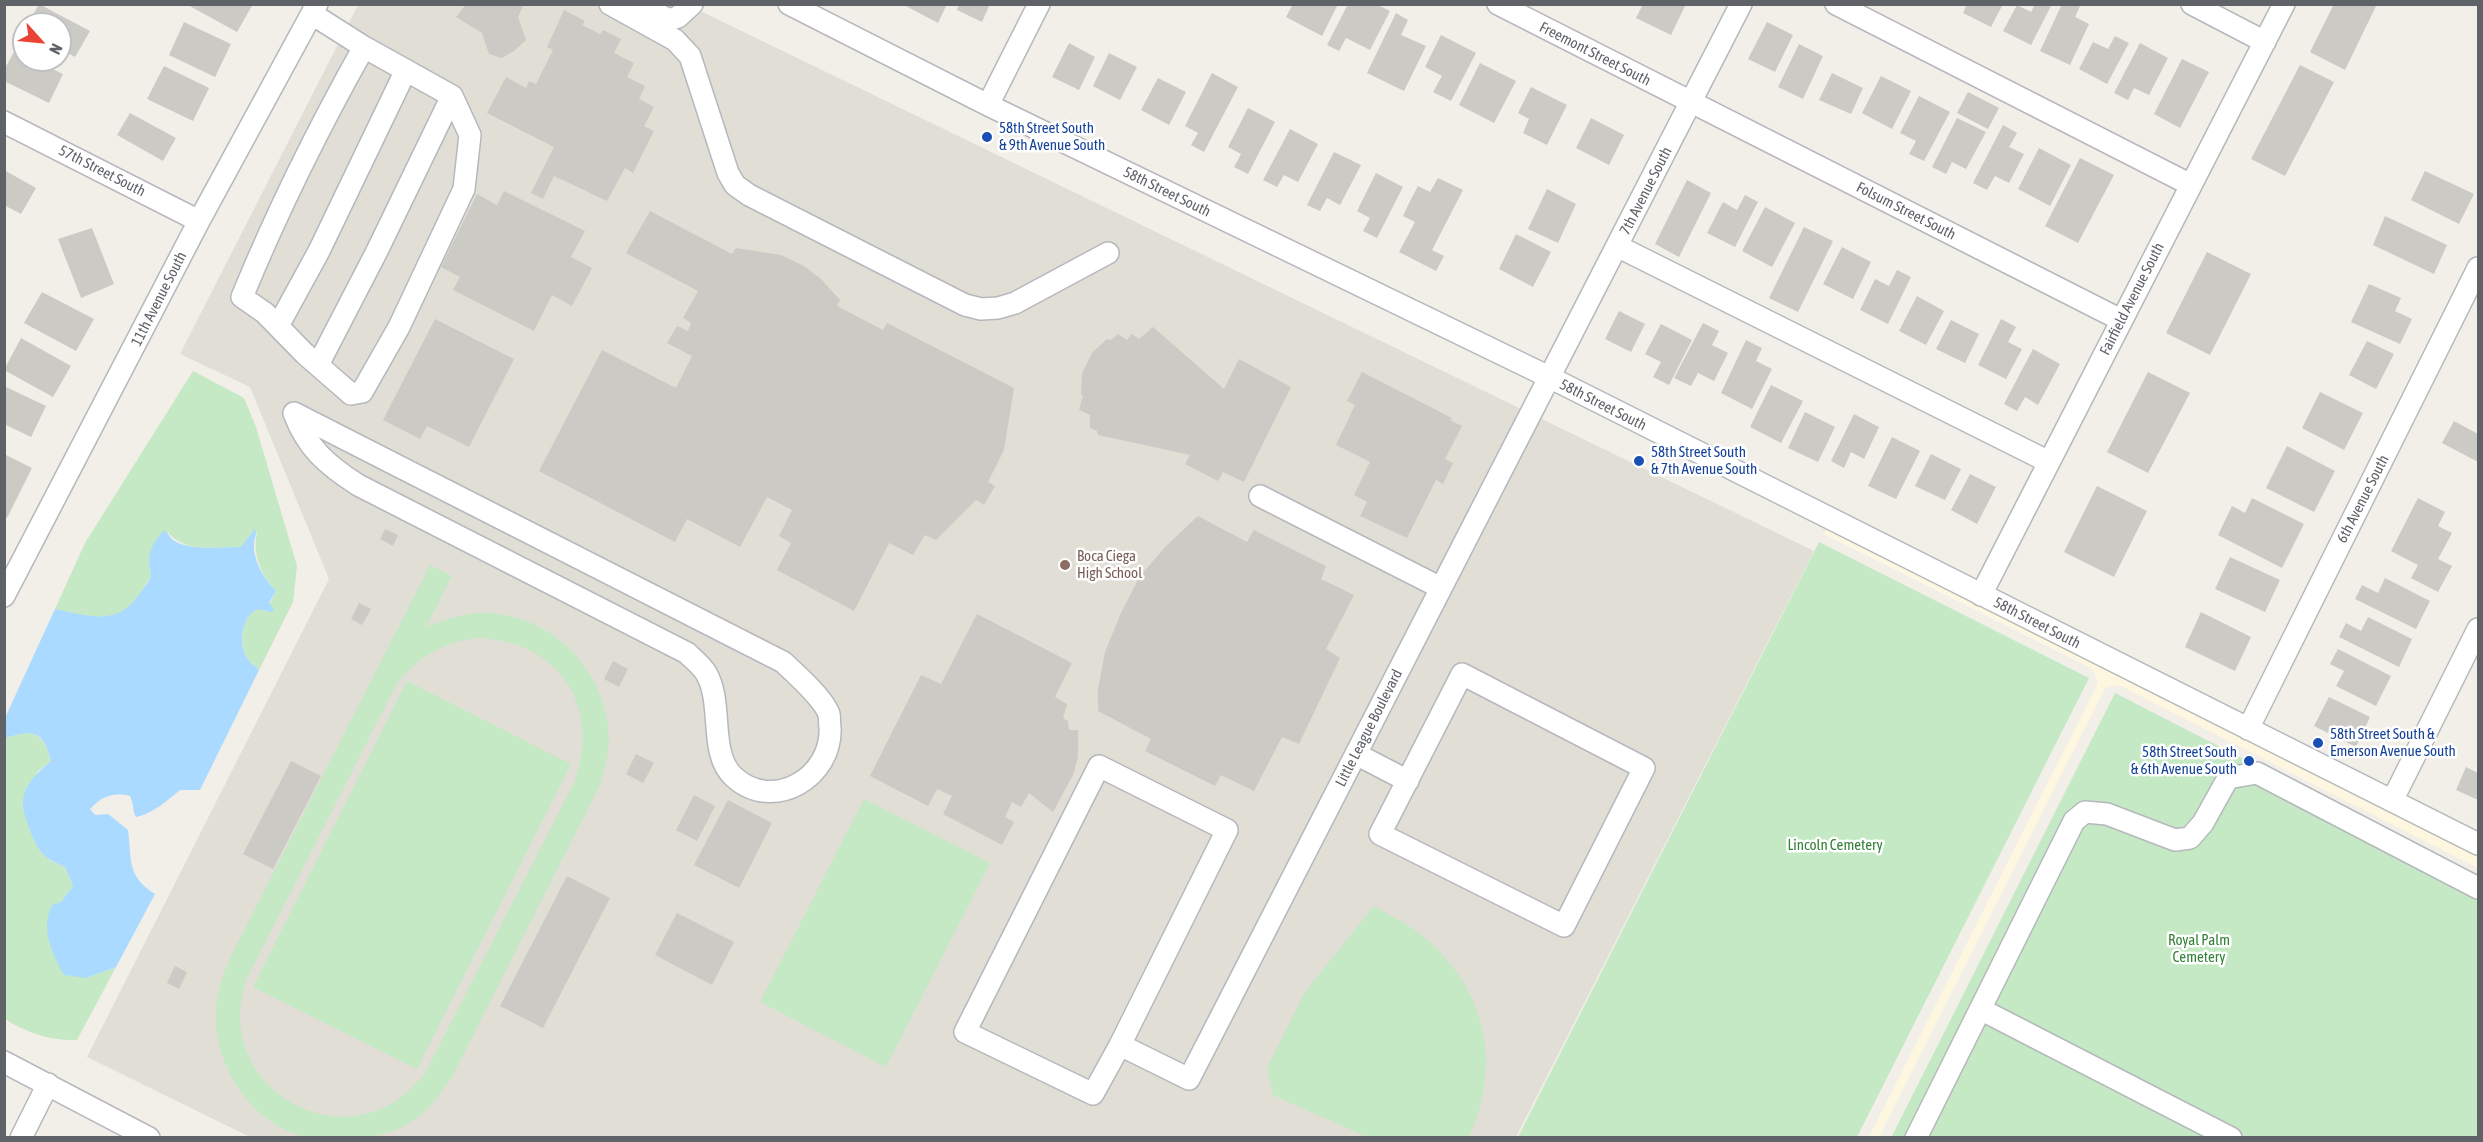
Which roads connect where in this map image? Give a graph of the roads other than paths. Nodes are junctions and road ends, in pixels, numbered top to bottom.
1 (610, 4) edge
2 (640, 4) edge
3 (692, 4) edge
4 (789, 4) edge
5 (1039, 4) edge
6 (1498, 4) edge
7 (1741, 4) edge
8 (1836, 4) edge
9 (2192, 4) edge
10 (2284, 4) edge
11 (314, 9) edge
12 (2265, 42) junction
13 (364, 47) junction
14 (406, 70) junction
15 (452, 96) junction
16 (1691, 103) junction
17 (988, 105) junction
18 (4, 122) edge
19 (2191, 185) junction
20 (199, 221) junction
21 (1617, 246) junction
22 (1108, 253) dead end
23 (2478, 268) edge
24 (2121, 320) junction
25 (278, 326) junction
26 (318, 365) junction
27 (1549, 377) junction
28 (294, 412) joint
29 (2049, 462) junction
30 (1260, 496) dead end
31 (11, 569) edge
32 (1441, 588) junction
33 (1981, 595) junction
34 (4, 596) edge
35 (2478, 629) edge
36 (2248, 729) junction
37 (1356, 754) junction
38 (1408, 781) junction
39 (2392, 801) junction
40 (2478, 844) edge
41 (2478, 888) edge
42 (1982, 1010) junction
43 (1120, 1045) junction
44 (4, 1062) edge
45 (48, 1084) junction
46 (2205, 1132) edge
47 (21, 1137) edge
48 (149, 1137) edge
49 (1916, 1137) edge
50 (2231, 1137) edge

1 - 22 street
2 - 3 street
4 - 17 street, 58th Street South
5 - 17 street
6 - 16 street, Freemont Street South
7 - 16 street, 7th Avenue South
8 - 19 street
9 - 12 street
10 - 12 street, Fairfield Avenue South
11 - 13 street
11 - 20 street, 11th Avenue South
12 - 19 street, Fairfield Avenue South
13 - 14 street
13 - 25 street
14 - 15 street
14 - 25 street
15 - 26 street
15 - 26 street
16 - 21 street, 7th Avenue South
16 - 24 street, Folsum Street South
17 - 27 street, 58th Street South
18 - 20 street, 57th Street South
19 - 24 street, Fairfield Avenue South
20 - 31 street, 11th Avenue South
21 - 27 street, 7th Avenue South
21 - 29 street
23 - 36 street, 6th Avenue South
24 - 29 street, Fairfield Avenue South
25 - 26 street
27 - 32 street, Little League Boulevard
27 - 33 street, 58th Street South
28 - 28 street
29 - 33 street, Fairfield Avenue South
30 - 32 street
31 - 34 street, 11th Avenue South
32 - 37 street, Little League Boulevard
33 - 36 street, 58th Street South
35 - 39 street
36 - 39 street, 58th Street South
37 - 38 street
37 - 43 street, Little League Boulevard
38 - 38 street
39 - 40 street, 58th Street South
41 - 42 street
42 - 46 street
42 - 49 street
43 - 43 street
44 - 45 street
45 - 47 street
45 - 48 street
46 - 50 street

